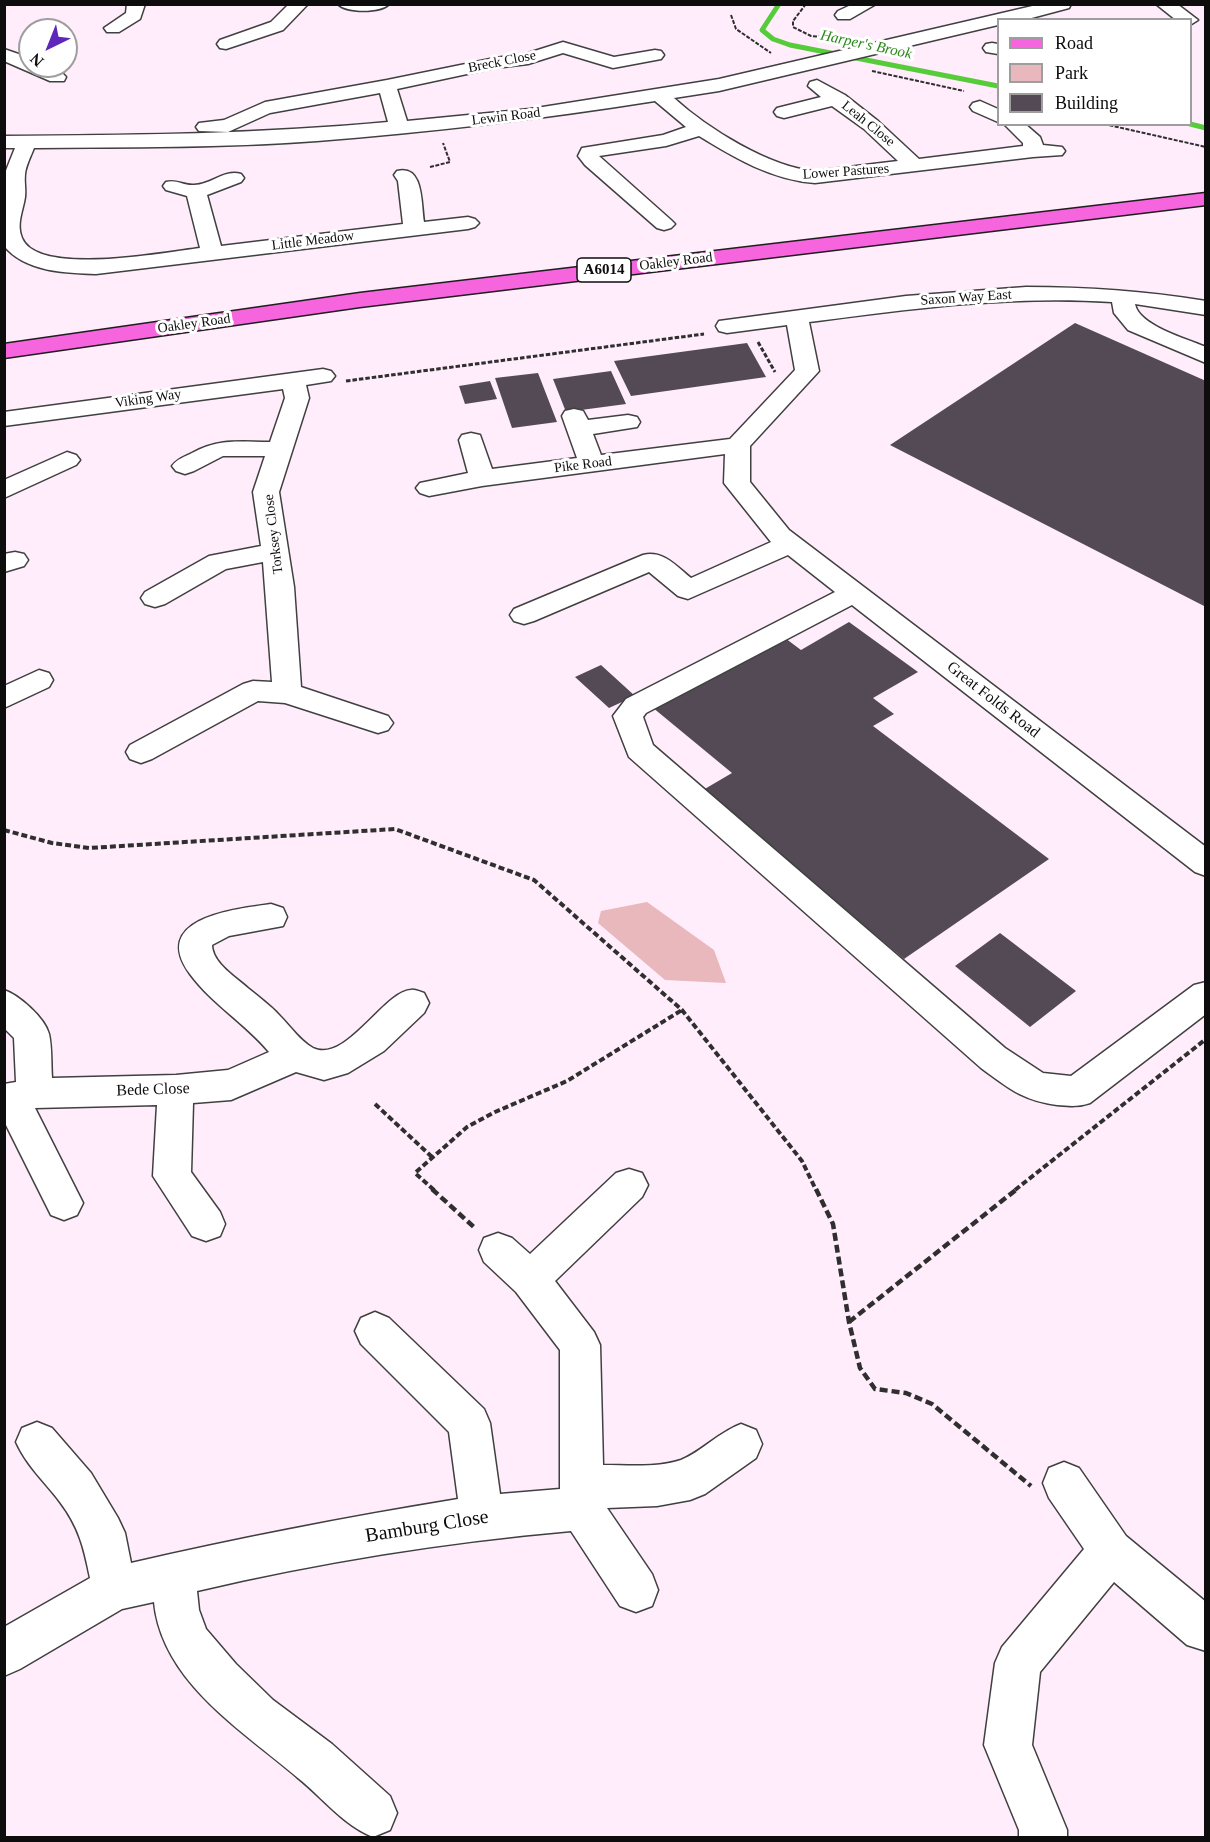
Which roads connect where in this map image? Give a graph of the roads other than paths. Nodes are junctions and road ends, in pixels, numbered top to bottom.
1 (136, 4) edge
2 (300, 4) edge
3 (346, 4) edge
4 (381, 4) edge
5 (868, 4) edge
6 (1063, 4) edge
7 (1164, 4) edge
8 (966, 10) dead end
9 (844, 15) dead end
10 (1009, 18) edge
11 (1187, 18) edge
12 (997, 21) edge
13 (1192, 21) edge
14 (113, 28) dead end
15 (1206, 29) edge
16 (226, 44) dead end
17 (655, 55) dead end
18 (387, 86) junction
19 (818, 86) dead end
20 (660, 95) junction
21 (875, 103) dead end
22 (844, 104) junction
23 (980, 108) dead end
24 (784, 112) dead end
25 (997, 115) edge
26 (1015, 126) edge
27 (151, 129) dead end
28 (400, 129) junction
29 (699, 129) junction
30 (4, 142) edge
31 (27, 142) junction
32 (1033, 151) junction
33 (1055, 151) dead end
34 (915, 166) junction
35 (430, 167) road end
36 (234, 178) dead end
37 (173, 186) dead end
38 (10, 189) edge
39 (196, 192) junction
40 (1202, 202) edge
41 (643, 206) junction
42 (621, 214) dead end
43 (468, 223) dead end
44 (664, 224) dead end
45 (414, 229) junction
46 (212, 253) junction
47 (1123, 297) junction
48 (1206, 308) edge
49 (797, 318) junction
50 (741, 326) road end
51 (4, 351) edge
52 (1206, 356) edge
53 (323, 376) road end
54 (292, 379) junction
55 (4, 419) edge
56 (628, 422) dead end
57 (471, 440) dead end
58 (738, 445) junction
59 (280, 450) junction
60 (67, 460) dead end
61 (592, 464) junction
62 (185, 466) dead end
63 (482, 478) junction
64 (429, 488) dead end
65 (4, 490) edge
66 (785, 540) junction
67 (275, 552) junction
68 (854, 593) junction
69 (155, 598) dead end
70 (524, 615) dead end
71 (39, 680) dead end
72 (287, 693) junction
73 (4, 698) edge
74 (378, 723) dead end
75 (141, 752) dead end
76 (1206, 864) edge
77 (271, 917) dead end
78 (1206, 995) edge
79 (412, 1003) dead end
80 (4, 1004) edge
81 (296, 1056) junction
82 (176, 1090) junction
83 (17, 1097) edge
84 (629, 1185) dead end
85 (64, 1203) dead end
86 (206, 1224) dead end
87 (498, 1250) road end
88 (530, 1279) junction
89 (375, 1331) dead end
90 (37, 1442) dead end
91 (741, 1444) dead end
92 (1064, 1483) road end
93 (582, 1498) junction
94 (482, 1517) junction
95 (1111, 1551) junction
96 (173, 1575) junction
97 (114, 1589) junction
98 (636, 1590) dead end
99 (1203, 1629) dead end
100 (4, 1653) edge
101 (373, 1813) dead end
102 (1043, 1838) edge

1 - 14 street
2 - 16 street
3 - 4 street
5 - 9 street
6 - 10 street, Lewin Road
7 - 11 street
8 - 12 street
12 - 20 street, Lewin Road
13 - 15 street
17 - 18 street, Breck Close
18 - 27 street, Breck Close
18 - 28 street
19 - 22 street, Leah Close
20 - 28 street, Lewin Road
20 - 29 street, Lower Pastures
21 - 22 street
22 - 24 street
22 - 34 street, Leah Close
23 - 25 street
26 - 32 street
28 - 31 street, Lewin Road
29 - 34 street, Lower Pastures
29 - 41 street
30 - 31 street, Lewin Road
31 - 38 street, Little Meadow
32 - 33 street, Lower Pastures
32 - 34 street, Lower Pastures
35 - 45 street
36 - 39 street
37 - 39 street
38 - 46 street, Little Meadow
39 - 46 street
40 - 51 main road, Oakley Road / A6014
41 - 42 street
41 - 44 street
43 - 45 street, Little Meadow
45 - 46 street, Little Meadow
47 - 48 street, Saxon Way East
47 - 49 street, Saxon Way East
47 - 52 street
49 - 50 street, Saxon Way East
49 - 58 street
53 - 54 street, Viking Way
54 - 55 street, Viking Way
54 - 59 street, Torksey Close
56 - 61 street
57 - 63 street
58 - 61 street, Pike Road
58 - 66 street, Great Folds Road
59 - 62 street
59 - 67 street, Torksey Close
60 - 65 street
61 - 63 street, Pike Road
63 - 64 street, Pike Road
66 - 68 street, Great Folds Road
66 - 70 street
67 - 69 street
67 - 72 street, Torksey Close
68 - 76 street, Great Folds Road
68 - 78 street
71 - 73 street
72 - 74 street
72 - 75 street
77 - 81 street
79 - 81 street
80 - 83 street
81 - 82 street, Bede Close
82 - 83 street, Bede Close
82 - 86 street
83 - 85 street
84 - 88 street
87 - 88 street
88 - 93 street
89 - 94 street
90 - 97 street
91 - 93 street, Bamburg Close
92 - 95 street
93 - 94 street, Bamburg Close
93 - 98 street
94 - 96 street, Bamburg Close
95 - 99 street
95 - 102 street
96 - 97 street, Bamburg Close
96 - 101 street
97 - 100 street, Bamburg Close

